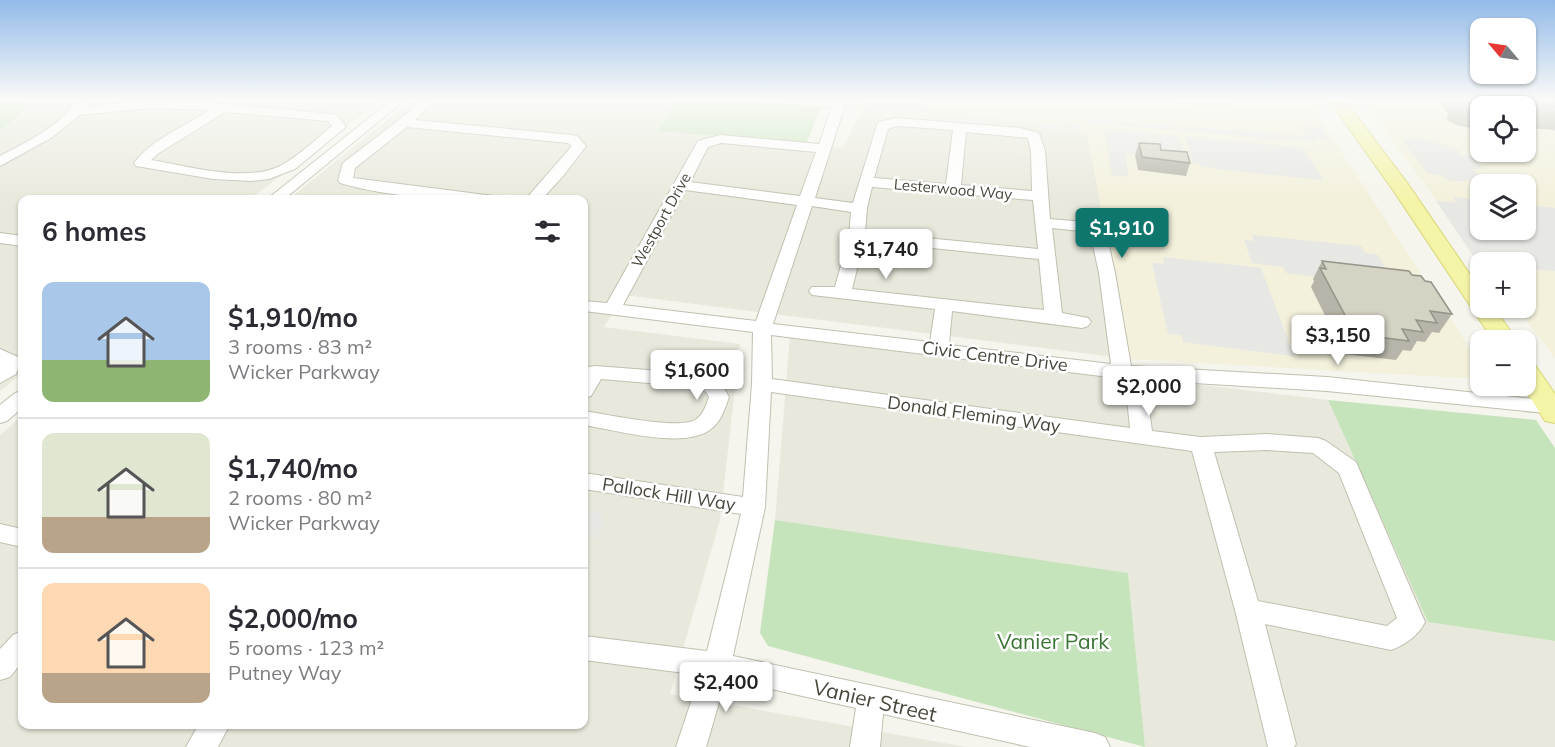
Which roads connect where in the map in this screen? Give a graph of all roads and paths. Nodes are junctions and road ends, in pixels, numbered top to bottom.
1 (47, 134) edge
2 (180, 134) edge
3 (330, 134) edge
4 (356, 134) edge
5 (390, 134) edge
6 (518, 134) edge
7 (829, 134) edge
8 (880, 134) edge
9 (959, 134) edge
10 (1027, 134) edge
11 (1360, 134) edge
12 (824, 149) junction
13 (0, 162) edge
14 (866, 182) junction
15 (681, 185) junction
16 (952, 188) junction
17 (279, 195) edge
18 (450, 195) edge
19 (537, 195) edge
20 (1040, 196) junction
21 (808, 201) junction
22 (859, 208) junction
23 (1044, 223) junction
24 (857, 236) junction
25 (2, 240) edge
26 (18, 241) edge
27 (1045, 255) junction
28 (1470, 290) edge
29 (818, 291) dead end
30 (842, 293) junction
31 (944, 305) junction
32 (588, 307) edge
33 (612, 310) junction
34 (1054, 317) junction
35 (1082, 322) dead end
36 (762, 330) junction
37 (939, 349) junction
38 (0, 355) edge
39 (1128, 373) junction
40 (0, 377) edge
41 (588, 384) edge
42 (762, 384) junction
43 (1536, 386) edge
44 (18, 401) edge
45 (1553, 411) edge
46 (0, 416) edge
47 (588, 419) edge
48 (1142, 436) junction
49 (1201, 445) junction
50 (588, 482) edge
51 (754, 507) junction
52 (0, 533) edge
53 (18, 537) edge
54 (1248, 610) junction
55 (18, 648) edge
56 (588, 649) edge
57 (717, 665) junction
58 (0, 668) edge
59 (871, 698) junction
60 (213, 729) edge
61 (1281, 744) dead end
62 (201, 747) edge
63 (691, 747) edge
64 (865, 747) edge
65 (1095, 747) edge

1 - 13 street
2 - 3 street
4 - 17 street
5 - 18 street
6 - 19 street
7 - 12 street
8 - 14 street
9 - 16 street
10 - 20 street
11 - 28 main road
12 - 15 street, Westport Drive
12 - 21 street
14 - 16 street, Lesterwood Way
14 - 22 street
15 - 21 street
15 - 33 street, Westport Drive
16 - 20 street, Lesterwood Way
20 - 23 street
21 - 22 street
21 - 36 street
22 - 24 street
23 - 27 street
23 - 39 street
24 - 27 street
24 - 30 street
25 - 26 street
27 - 34 street
29 - 30 street
30 - 31 street
31 - 34 street
31 - 37 street
32 - 33 street, Civic Centre Drive
33 - 36 street, Civic Centre Drive
34 - 35 street
36 - 37 street, Civic Centre Drive
36 - 42 street
37 - 39 street, Civic Centre Drive
38 - 40 street
39 - 45 street, Civic Centre Drive
39 - 48 street
41 - 47 street
42 - 48 street, Donald Fleming Way
42 - 51 street
43 - 45 main road
44 - 46 street
48 - 49 street, Donald Fleming Way
49 - 54 street
49 - 54 street, Donald Fleming Way
50 - 51 street, Pallock Hill Way
51 - 57 street
52 - 53 street
54 - 61 street
55 - 58 street
56 - 57 street, Vanier Street
57 - 59 street, Vanier Street
57 - 63 street
59 - 64 street
59 - 65 street, Vanier Street
60 - 62 street

